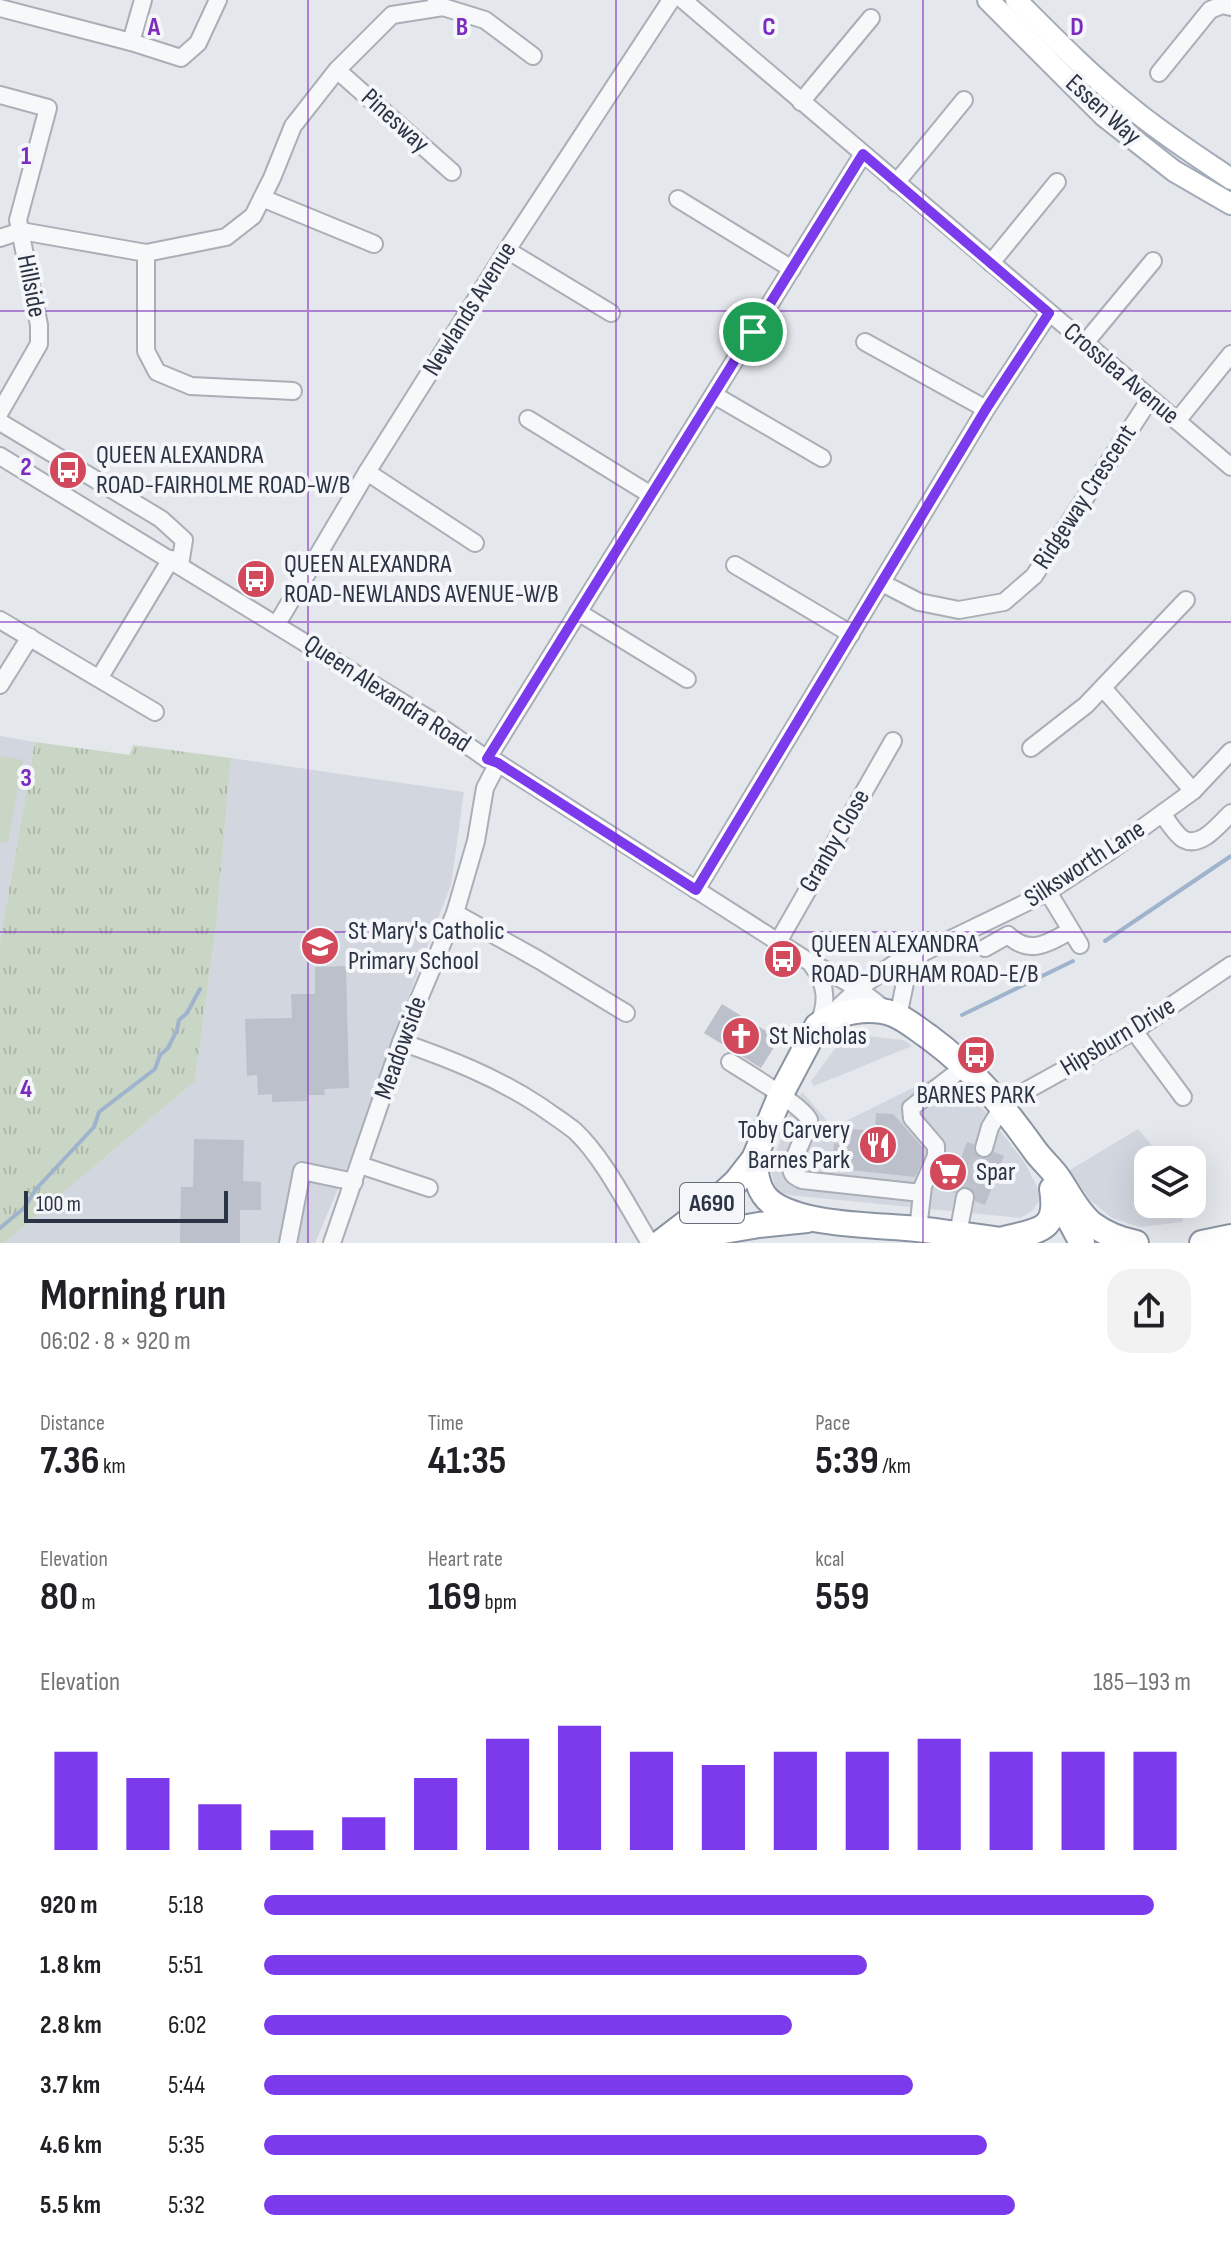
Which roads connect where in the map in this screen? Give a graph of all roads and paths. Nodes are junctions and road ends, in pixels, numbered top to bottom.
1 (143, 0) edge
2 (218, 0) edge
3 (671, 0) edge
4 (988, 0) edge
5 (1016, 0) edge
6 (439, 4) edge
7 (694, 4) edge
8 (1231, 7) edge
9 (0, 8) edge
10 (396, 8) edge
11 (871, 18) dead end
12 (131, 42) junction
13 (533, 56) dead end
14 (337, 70) junction
15 (1159, 73) dead end
16 (0, 95) edge
17 (964, 100) dead end
18 (801, 102) junction
19 (863, 154) junction
20 (452, 172) dead end
21 (1231, 179) edge
22 (1057, 182) dead end
23 (896, 183) junction
24 (262, 198) junction
25 (678, 199) dead end
26 (1231, 204) edge
27 (21, 231) junction
28 (0, 238) edge
29 (374, 244) dead end
30 (507, 250) junction
31 (146, 253) junction
32 (1153, 261) dead end
33 (991, 263) junction
34 (792, 269) junction
35 (611, 313) dead end
36 (1049, 313) junction
37 (865, 342) dead end
38 (1085, 343) junction
39 (1231, 354) edge
40 (293, 391) dead end
41 (714, 395) junction
42 (1150, 399) junction
43 (986, 409) junction
44 (0, 412) edge
45 (528, 419) dead end
46 (1177, 421) junction
47 (0, 422) edge
48 (0, 456) edge
49 (822, 458) dead end
50 (1231, 467) edge
51 (367, 472) junction
52 (651, 495) junction
53 (475, 543) dead end
54 (176, 562) junction
55 (735, 565) dead end
56 (882, 583) junction
57 (1186, 600) dead end
58 (578, 612) junction
59 (0, 620) edge
60 (277, 624) junction
61 (851, 634) junction
62 (30, 637) junction
63 (100, 677) junction
64 (687, 679) dead end
65 (0, 685) edge
66 (1103, 688) junction
67 (155, 712) dead end
68 (893, 741) dead end
69 (1031, 748) dead end
70 (1231, 751) edge
71 (493, 761) junction
72 (1193, 791) junction
73 (1231, 813) edge
74 (1162, 814) junction
75 (696, 890) junction
76 (1048, 892) junction
77 (455, 913) junction
78 (778, 942) junction
79 (985, 948) dead end
80 (922, 953) junction
81 (811, 963) junction
82 (1228, 972) edge
83 (859, 988) junction
84 (626, 1013) dead end
85 (894, 1015) junction
86 (822, 1022) junction
87 (1134, 1031) junction
88 (401, 1042) junction
89 (730, 1062) dead end
90 (965, 1066) junction
91 (781, 1094) junction
92 (1183, 1097) dead end
93 (1003, 1106) junction
94 (984, 1148) tunnel mouth
95 (1038, 1154) junction
96 (754, 1159) junction
97 (360, 1165) junction
98 (354, 1182) junction
99 (1051, 1183) junction
100 (429, 1188) dead end
101 (921, 1193) junction
102 (965, 1197) tunnel mouth
103 (715, 1201) junction
104 (818, 1219) junction
105 (918, 1229) junction
106 (958, 1234) junction
107 (724, 1236) edge
108 (1231, 1237) edge
109 (658, 1242) edge
110 (1009, 1242) edge
111 (288, 1243) edge
112 (332, 1243) edge
113 (1082, 1243) edge
114 (1136, 1243) edge
115 (1202, 1243) edge

1 - 12 street
2 - 12 street
3 - 30 street, Newlands Avenue
4 - 26 main road, Essen Way
5 - 21 main road, Essen Way
6 - 10 street
6 - 13 street
7 - 18 street, Crosslea Avenue
8 - 15 street
9 - 12 street
10 - 14 street
11 - 18 street
14 - 20 street, Pinesway
14 - 24 street
16 - 27 street, Hillside
17 - 23 street
18 - 19 street, Crosslea Avenue
19 - 23 street, Crosslea Avenue
19 - 34 street, Meadowside
22 - 33 street
23 - 33 street, Crosslea Avenue
24 - 29 street
24 - 31 street
25 - 34 street
27 - 28 street
27 - 31 street
27 - 44 street, Hillside
30 - 35 street
30 - 51 street, Newlands Avenue
31 - 40 street
32 - 38 street
33 - 36 street, Crosslea Avenue
34 - 41 street, Meadowside
36 - 38 street, Crosslea Avenue
36 - 43 street
37 - 43 street
38 - 42 street, Crosslea Avenue
39 - 46 street
41 - 49 street
41 - 52 street, Meadowside
42 - 46 street, Crosslea Avenue
42 - 56 street, Ridgeway Crescent
43 - 56 street
45 - 52 street
46 - 50 street, Crosslea Avenue
47 - 54 street
48 - 54 street, Queen Alexandra Road
51 - 53 street
51 - 60 street, Newlands Avenue
52 - 58 street, Meadowside
54 - 60 street, Queen Alexandra Road
54 - 63 street
55 - 61 street
56 - 61 street
57 - 66 street
58 - 64 street
58 - 71 street, Meadowside
59 - 62 street
60 - 71 street, Queen Alexandra Road
61 - 75 street
62 - 63 street
62 - 65 street
63 - 67 street
66 - 69 street
66 - 72 street
68 - 78 street, Granby Close
70 - 72 street, Silksworth Lane
71 - 75 street, Queen Alexandra Road
71 - 77 street, Meadowside
72 - 74 street, Silksworth Lane
73 - 74 street
74 - 76 street, Silksworth Lane
75 - 78 street, Queen Alexandra Road
76 - 79 street
76 - 80 street, Silksworth Lane
77 - 84 street
77 - 88 street, Meadowside
78 - 81 street, Queen Alexandra Road
80 - 83 street, Silksworth Lane
80 - 85 street
81 - 83 street, Queen Alexandra Road
81 - 86 street
82 - 87 street, Hipsburn Drive
83 - 85 street, Queen Alexandra Road
83 - 86 street, Silksworth Lane
85 - 86 highway
85 - 90 highway, A690
86 - 91 highway, A690
87 - 92 street
87 - 93 street, Hipsburn Drive
88 - 97 street, Meadowside
88 - 109 street
89 - 91 street
90 - 93 highway, A690
90 - 101 street
91 - 96 highway, A690
91 - 101 street
93 - 94 street
93 - 95 highway, A690
95 - 99 highway, A690
95 - 114 highway, A690
96 - 103 highway, A690
96 - 104 highway, A690
97 - 98 street, Meadowside
97 - 100 street
98 - 111 street
98 - 112 street, Meadowside
99 - 110 highway, A690
99 - 113 highway, A690
101 - 105 street
102 - 106 street
103 - 107 street
103 - 109 highway, A690
104 - 105 highway, A690
104 - 107 highway, A690
105 - 106 highway, A690
106 - 110 highway, A690
107 - 109 highway, A690
108 - 115 highway

